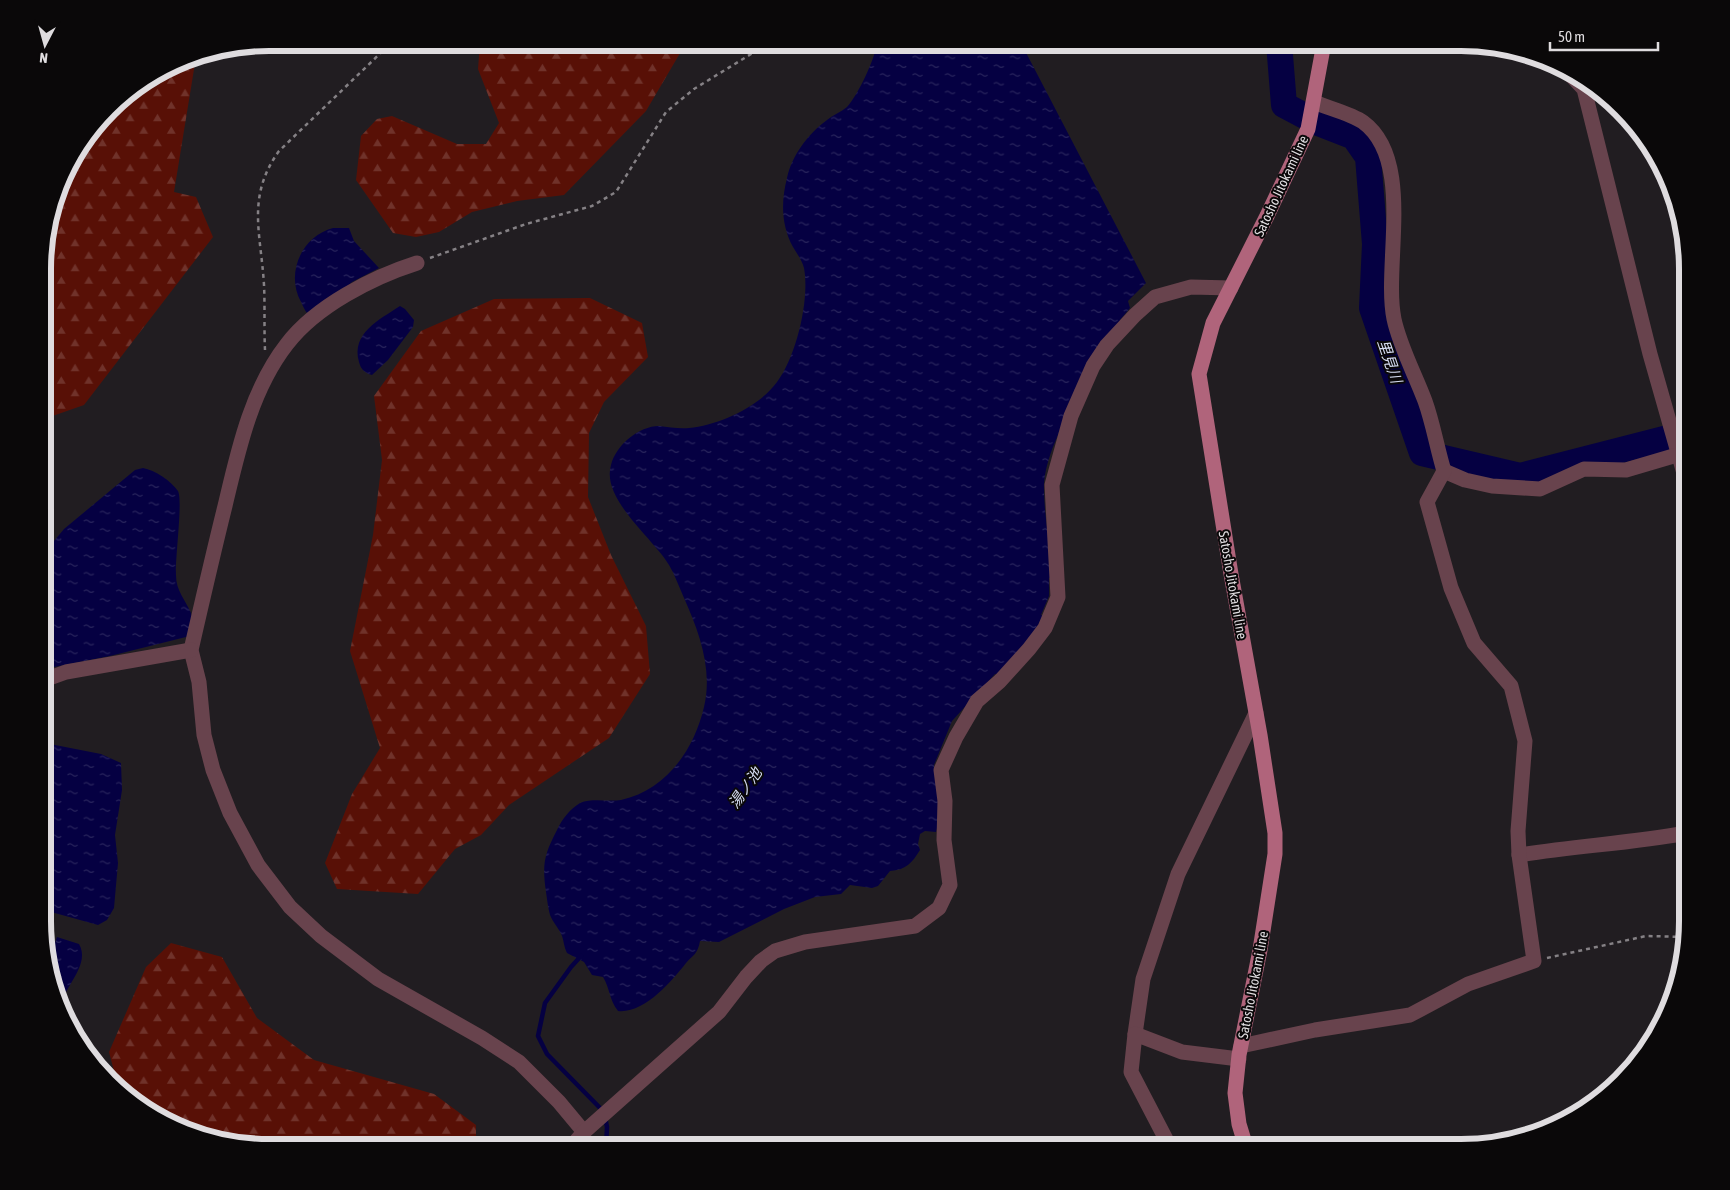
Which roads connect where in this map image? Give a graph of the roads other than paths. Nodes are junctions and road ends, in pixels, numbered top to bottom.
1 (1323, 51) edge
2 (1584, 89) edge
3 (1313, 106) junction
4 (417, 262) road end
5 (1231, 288) junction
6 (1679, 441) edge
7 (1679, 454) edge
8 (1444, 470) junction
9 (191, 650) junction
10 (51, 677) edge
11 (1256, 713) junction
12 (1679, 834) edge
13 (1519, 855) junction
14 (1135, 1034) junction
15 (1240, 1052) junction
16 (584, 1132) junction
17 (578, 1139) edge
18 (1166, 1139) edge
19 (1244, 1139) edge

1 - 3 main road, Satosho Jitokami line
2 - 6 street
3 - 5 main road, Satosho Jitokami line
3 - 8 street
4 - 9 street
5 - 11 main road, Satosho Jitokami line
5 - 16 street
7 - 8 street
8 - 13 street
9 - 10 street
9 - 16 street
11 - 14 street
11 - 15 main road, Satosho Jitokami line
12 - 13 street
13 - 15 street
14 - 15 street
14 - 18 street
15 - 19 main road, Satosho Jitokami line
16 - 17 street

